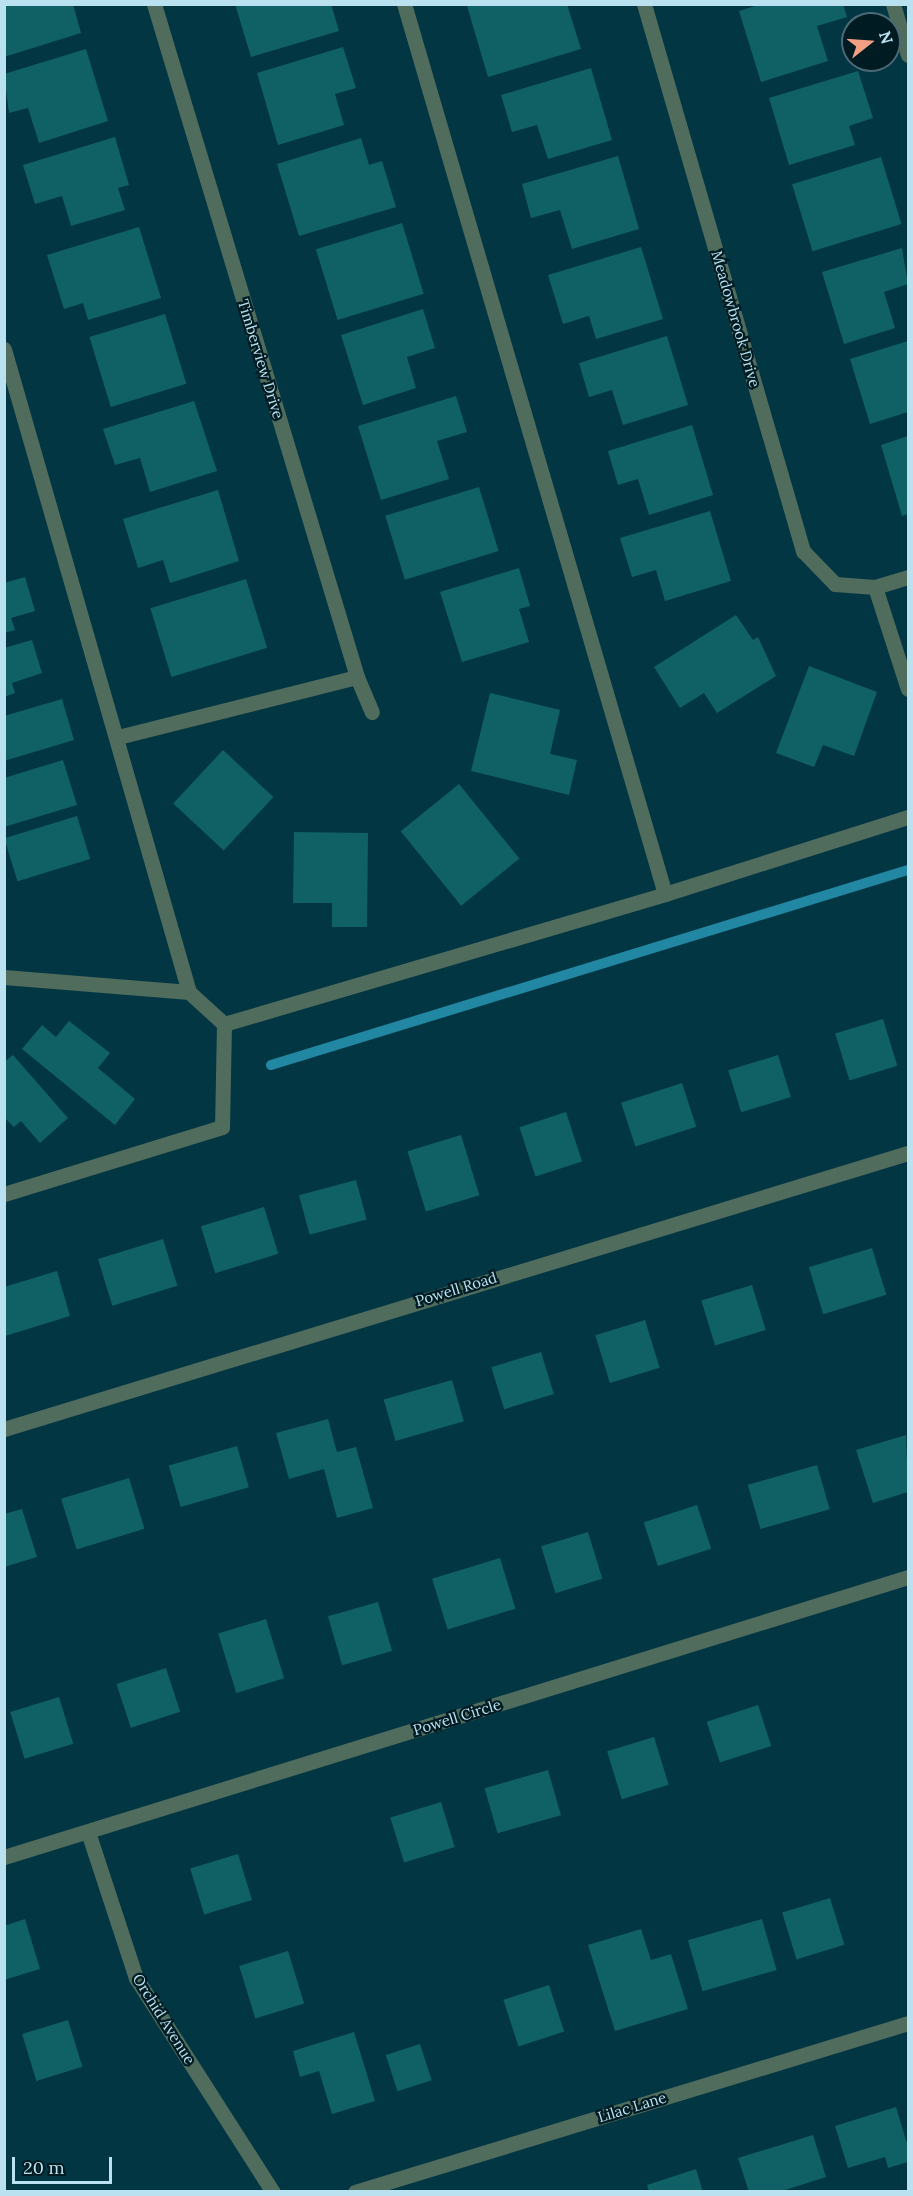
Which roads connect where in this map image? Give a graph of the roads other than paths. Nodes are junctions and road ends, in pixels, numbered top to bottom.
1 (154, 4) edge
2 (404, 4) edge
3 (644, 4) edge
4 (893, 4) edge
5 (909, 56) edge
6 (4, 349) edge
7 (909, 577) edge
8 (875, 587) junction
9 (357, 677) junction
10 (909, 689) edge
11 (372, 712) dead end
12 (118, 737) junction
13 (909, 817) edge
14 (665, 894) junction
15 (4, 977) edge
16 (189, 992) junction
17 (224, 1024) junction
18 (909, 1153) edge
19 (4, 1194) edge
20 (4, 1429) edge
21 (909, 1577) edge
22 (88, 1832) junction
23 (4, 1857) edge
24 (909, 2023) edge
25 (273, 2192) edge
26 (355, 2192) edge

1 - 9 street, Timberview Drive
2 - 14 street
3 - 8 street, Meadowbrook Drive
4 - 5 street
6 - 12 street
7 - 8 street
8 - 10 street
9 - 11 street, Timberview Drive
9 - 12 street
12 - 16 street
13 - 14 street
14 - 17 street
15 - 16 street
16 - 17 street
17 - 19 street
18 - 20 street, Powell Road
21 - 22 street, Powell Circle
22 - 23 street, Powell Circle
22 - 25 street, Orchid Avenue
24 - 26 street, Lilac Lane

